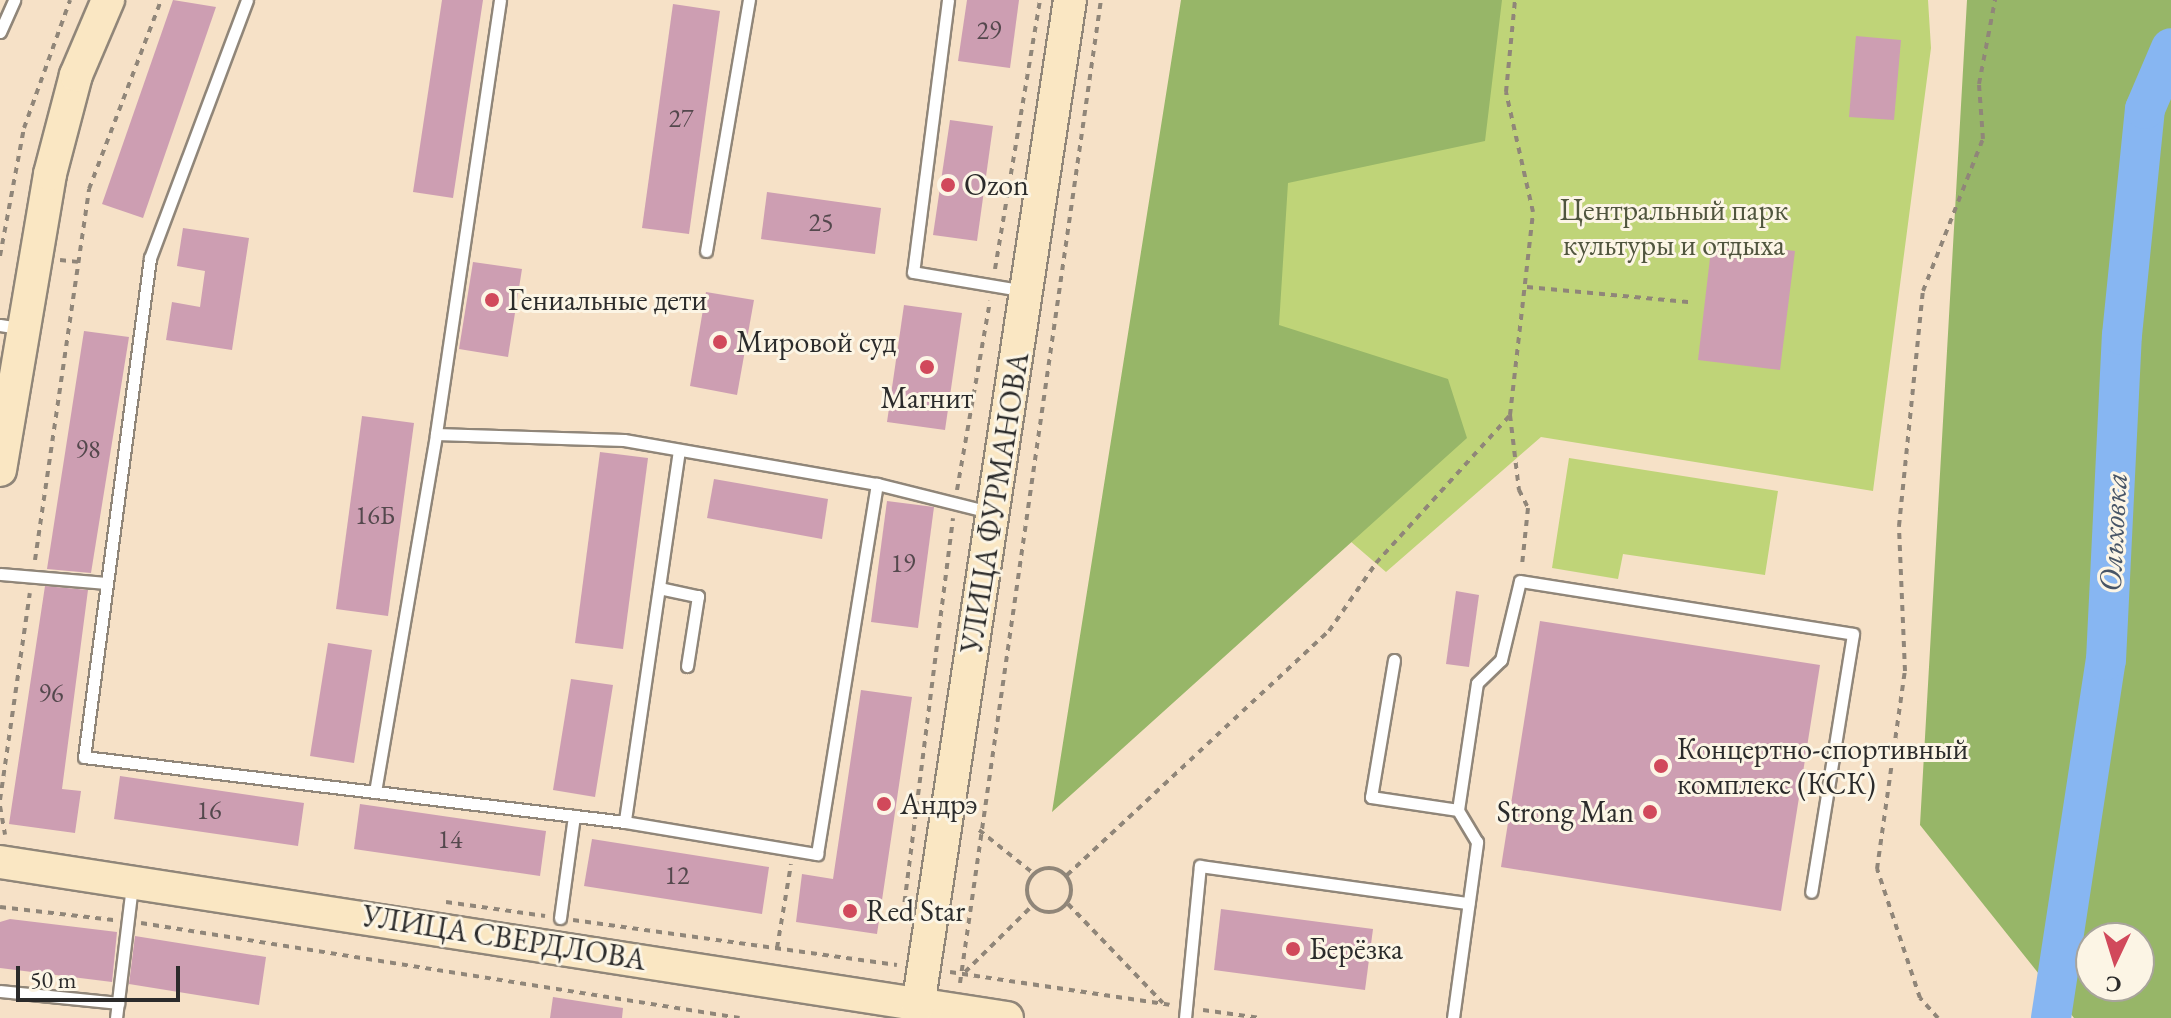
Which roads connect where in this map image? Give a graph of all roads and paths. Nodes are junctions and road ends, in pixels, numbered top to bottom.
1 (14, 0) edge
2 (70, 0) edge
3 (108, 0) edge
4 (161, 0) edge
5 (247, 0) edge
6 (500, 0) edge
7 (749, 0) edge
8 (948, 0) edge
9 (1040, 0) edge
10 (1070, 0) edge
11 (1101, 0) edge
12 (1515, 0) edge
13 (1995, 0) edge
14 (0, 32) edge
15 (706, 251) dead end
16 (0, 256) edge
17 (993, 284) junction
18 (1527, 287) junction
19 (1027, 292) junction
20 (1690, 302) dead end
21 (12, 327) edge
22 (1510, 415) junction
23 (436, 434) junction
24 (679, 450) junction
25 (0, 470) edge
26 (877, 484) junction
27 (954, 504) junction
28 (993, 513) junction
29 (0, 574) edge
30 (33, 577) junction
31 (1520, 581) junction
32 (107, 583) junction
33 (659, 588) junction
34 (1394, 660) dead end
35 (687, 666) dead end
36 (375, 792) junction
37 (0, 803) edge
38 (1458, 810) junction
39 (574, 816) junction
40 (625, 822) junction
41 (979, 830) junction
42 (793, 850) junction
43 (10, 851) edge
44 (1033, 873) junction
45 (1067, 875) junction
46 (132, 882) junction
47 (1811, 892) dead end
48 (435, 900) dead end
49 (1468, 903) junction
50 (1068, 904) junction
51 (1032, 906) junction
52 (0, 907) edge
53 (560, 918) junction
54 (902, 918) dead end
55 (128, 921) junction
56 (777, 948) junction
57 (898, 949) dead end
58 (963, 974) junction
59 (0, 991) edge
60 (118, 1003) junction
61 (1164, 1004) junction
62 (918, 1006) junction
63 (1187, 1013) edge
64 (116, 1018) edge
65 (740, 1018) edge
66 (1007, 1018) edge
67 (1260, 1018) edge
68 (1453, 1018) edge
69 (1938, 1018) edge

1 - 14 lane
2 - 16 path
3 - 21 main road
4 - 30 path
5 - 32 lane
6 - 23 lane
7 - 15 lane
8 - 17 lane
9 - 17 path
10 - 19 main road, УЛИЦА ФУРМАНОВА
11 - 41 path
12 - 18 path
13 - 69 path
17 - 19 lane
17 - 27 path
18 - 20 path
18 - 22 path
19 - 28 main road, УЛИЦА ФУРМАНОВА
21 - 25 main road
22 - 31 path
22 - 45 path
23 - 24 lane
23 - 36 lane
24 - 26 lane
24 - 33 lane
26 - 27 lane
26 - 42 lane
27 - 28 lane
27 - 54 path
28 - 62 main road, УЛИЦА ФУРМАНОВА
29 - 30 lane
30 - 32 lane
30 - 37 path
31 - 38 lane
31 - 47 lane
32 - 36 lane
33 - 35 lane
33 - 40 lane
34 - 38 lane
36 - 39 lane
37 - 43 path
38 - 49 lane
39 - 40 lane
39 - 53 lane
40 - 42 lane
41 - 44 path
41 - 58 path
42 - 56 path
43 - 46 main road, УЛИЦА СВЕРДЛОВА
44 - 45 path
44 - 51 path
45 - 50 path
46 - 55 lane
46 - 62 main road, УЛИЦА СВЕРДЛОВА
48 - 53 path
49 - 63 lane
49 - 68 lane
50 - 51 path
50 - 61 path
51 - 58 path
52 - 55 path
53 - 56 path
55 - 60 lane
55 - 65 path
56 - 57 path
58 - 61 path
59 - 60 lane
60 - 64 lane
61 - 63 path
62 - 66 main road, УЛИЦА СВЕРДЛОВА
63 - 67 path

